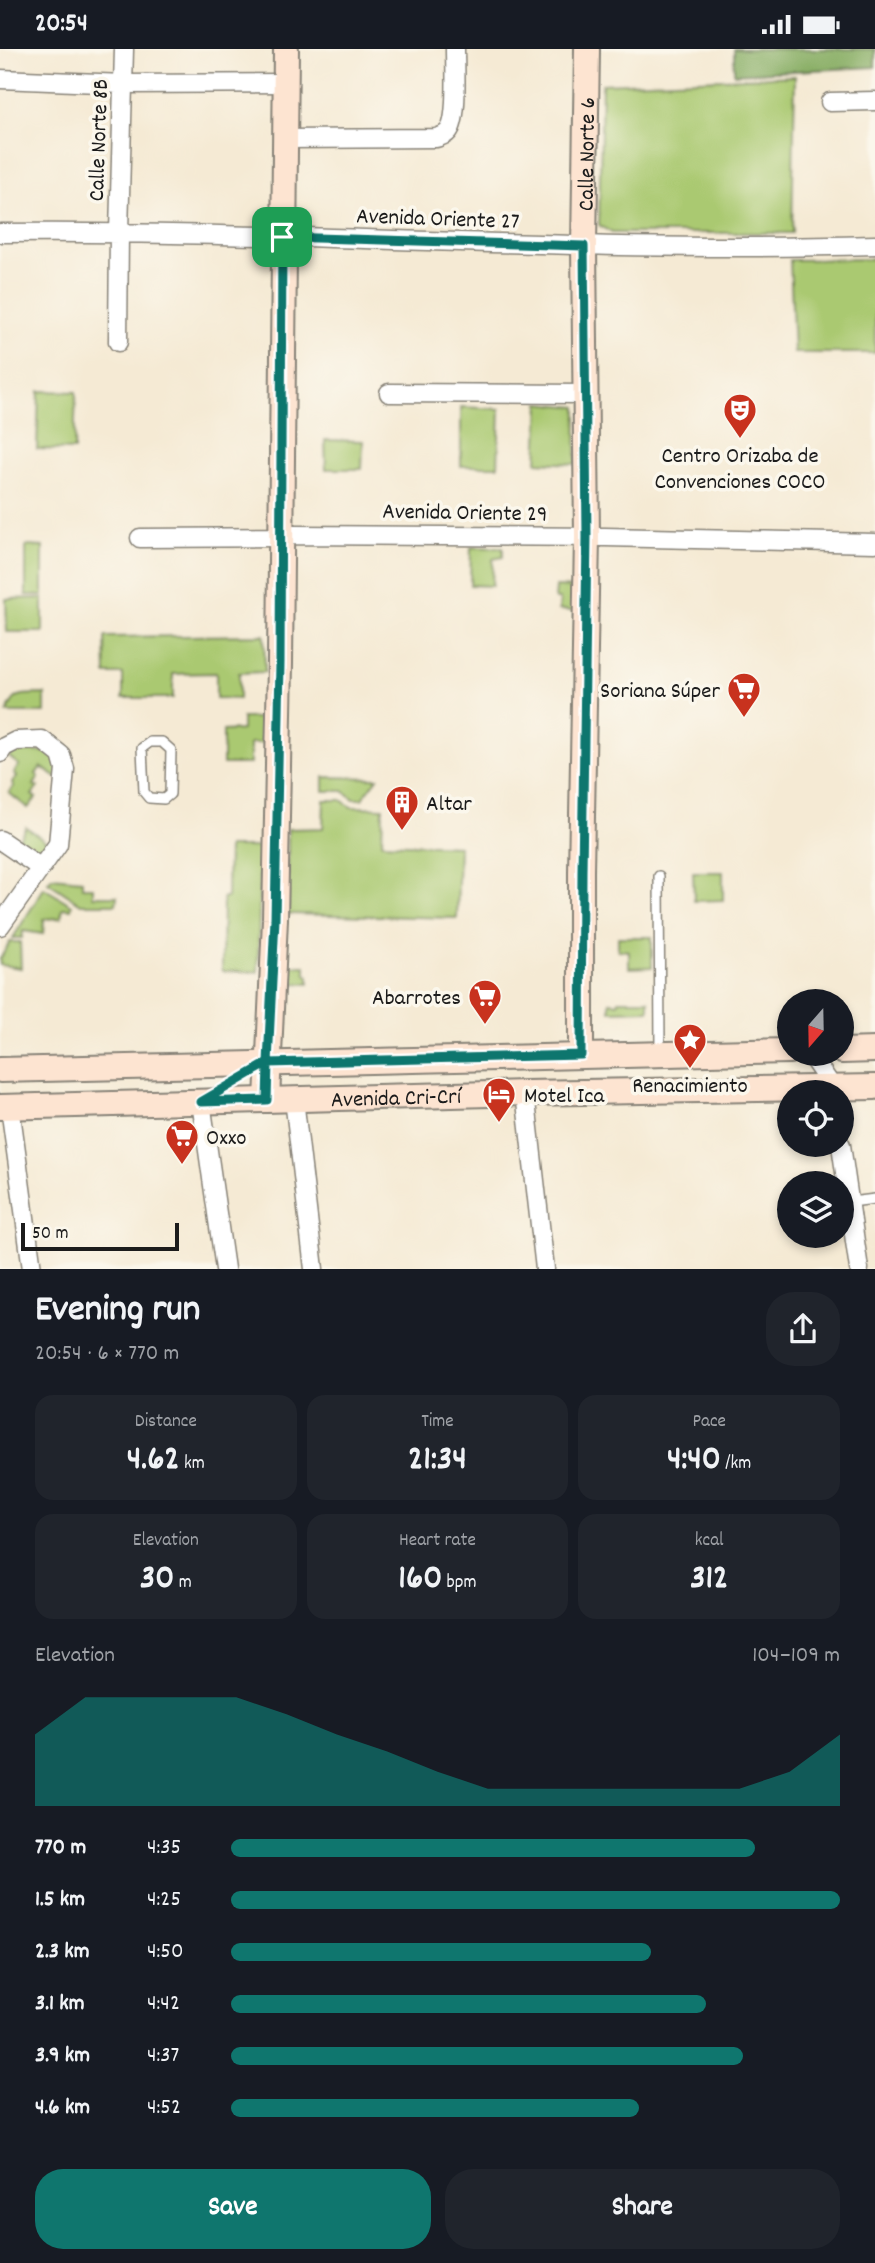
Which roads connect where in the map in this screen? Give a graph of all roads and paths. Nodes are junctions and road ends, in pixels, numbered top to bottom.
1 (124, 49) edge
2 (286, 49) edge
3 (455, 49) edge
4 (587, 49) edge
5 (0, 79) edge
6 (285, 83) junction
7 (124, 84) junction
8 (875, 101) edge
9 (830, 103) dead end
10 (284, 139) junction
11 (119, 232) junction
12 (0, 233) edge
13 (282, 237) junction
14 (875, 245) edge
15 (584, 246) junction
16 (118, 342) dead end
17 (389, 393) dead end
18 (585, 394) junction
19 (282, 537) junction
20 (587, 537) junction
21 (139, 538) dead end
22 (875, 543) edge
23 (0, 753) edge
24 (170, 794) joint
25 (0, 840) edge
26 (41, 868) junction
27 (659, 876) dead end
28 (0, 926) edge
29 (875, 1050) edge
30 (777, 1051) edge
31 (854, 1051) edge
32 (660, 1053) junction
33 (581, 1055) junction
34 (268, 1063) junction
35 (0, 1070) edge
36 (875, 1087) edge
37 (854, 1088) edge
38 (777, 1091) edge
39 (525, 1093) junction
40 (294, 1099) junction
41 (267, 1100) junction
42 (201, 1102) junction
43 (5, 1107) edge
44 (875, 1199) edge
45 (854, 1202) edge
46 (854, 1227) edge
47 (32, 1269) edge
48 (225, 1269) edge
49 (314, 1269) edge
50 (545, 1269) edge
51 (859, 1269) edge

1 - 7 street, Calle Norte 8B
2 - 6 street
3 - 10 street
4 - 15 street, Calle Norte 6
5 - 7 street
6 - 7 street
6 - 10 street
7 - 11 street, Calle Norte 8B
8 - 9 street
10 - 13 street
11 - 12 street, Avenida Oriente 27
11 - 13 street, Avenida Oriente 27
11 - 16 street, Calle Norte 8B
13 - 15 street, Avenida Oriente 27
13 - 19 street
14 - 15 street, Avenida Oriente 27
15 - 18 street, Calle Norte 6
17 - 18 street
18 - 20 street, Calle Norte 6
19 - 20 street, Avenida Oriente 29
19 - 21 street, Avenida Oriente 29
19 - 34 street
20 - 22 street, Avenida Oriente 29
20 - 33 street, Calle Norte 6
23 - 26 street
24 - 24 lane
25 - 26 street
26 - 28 street
27 - 32 lane
29 - 31 street
30 - 32 street, Avenida Cri-Crí
32 - 33 street, Avenida Cri-Crí
33 - 34 street, Avenida Cri-Crí
34 - 35 street, Avenida Cri-Crí
34 - 41 street
34 - 42 street
36 - 37 street, Avenida Cri-Crí
38 - 39 street, Avenida Cri-Crí
39 - 40 street, Avenida Cri-Crí
39 - 50 street
40 - 41 street, Avenida Cri-Crí
40 - 49 street
41 - 42 street, Avenida Cri-Crí
42 - 43 street, Avenida Cri-Crí
42 - 48 street
43 - 47 street
44 - 45 lane
46 - 51 street

